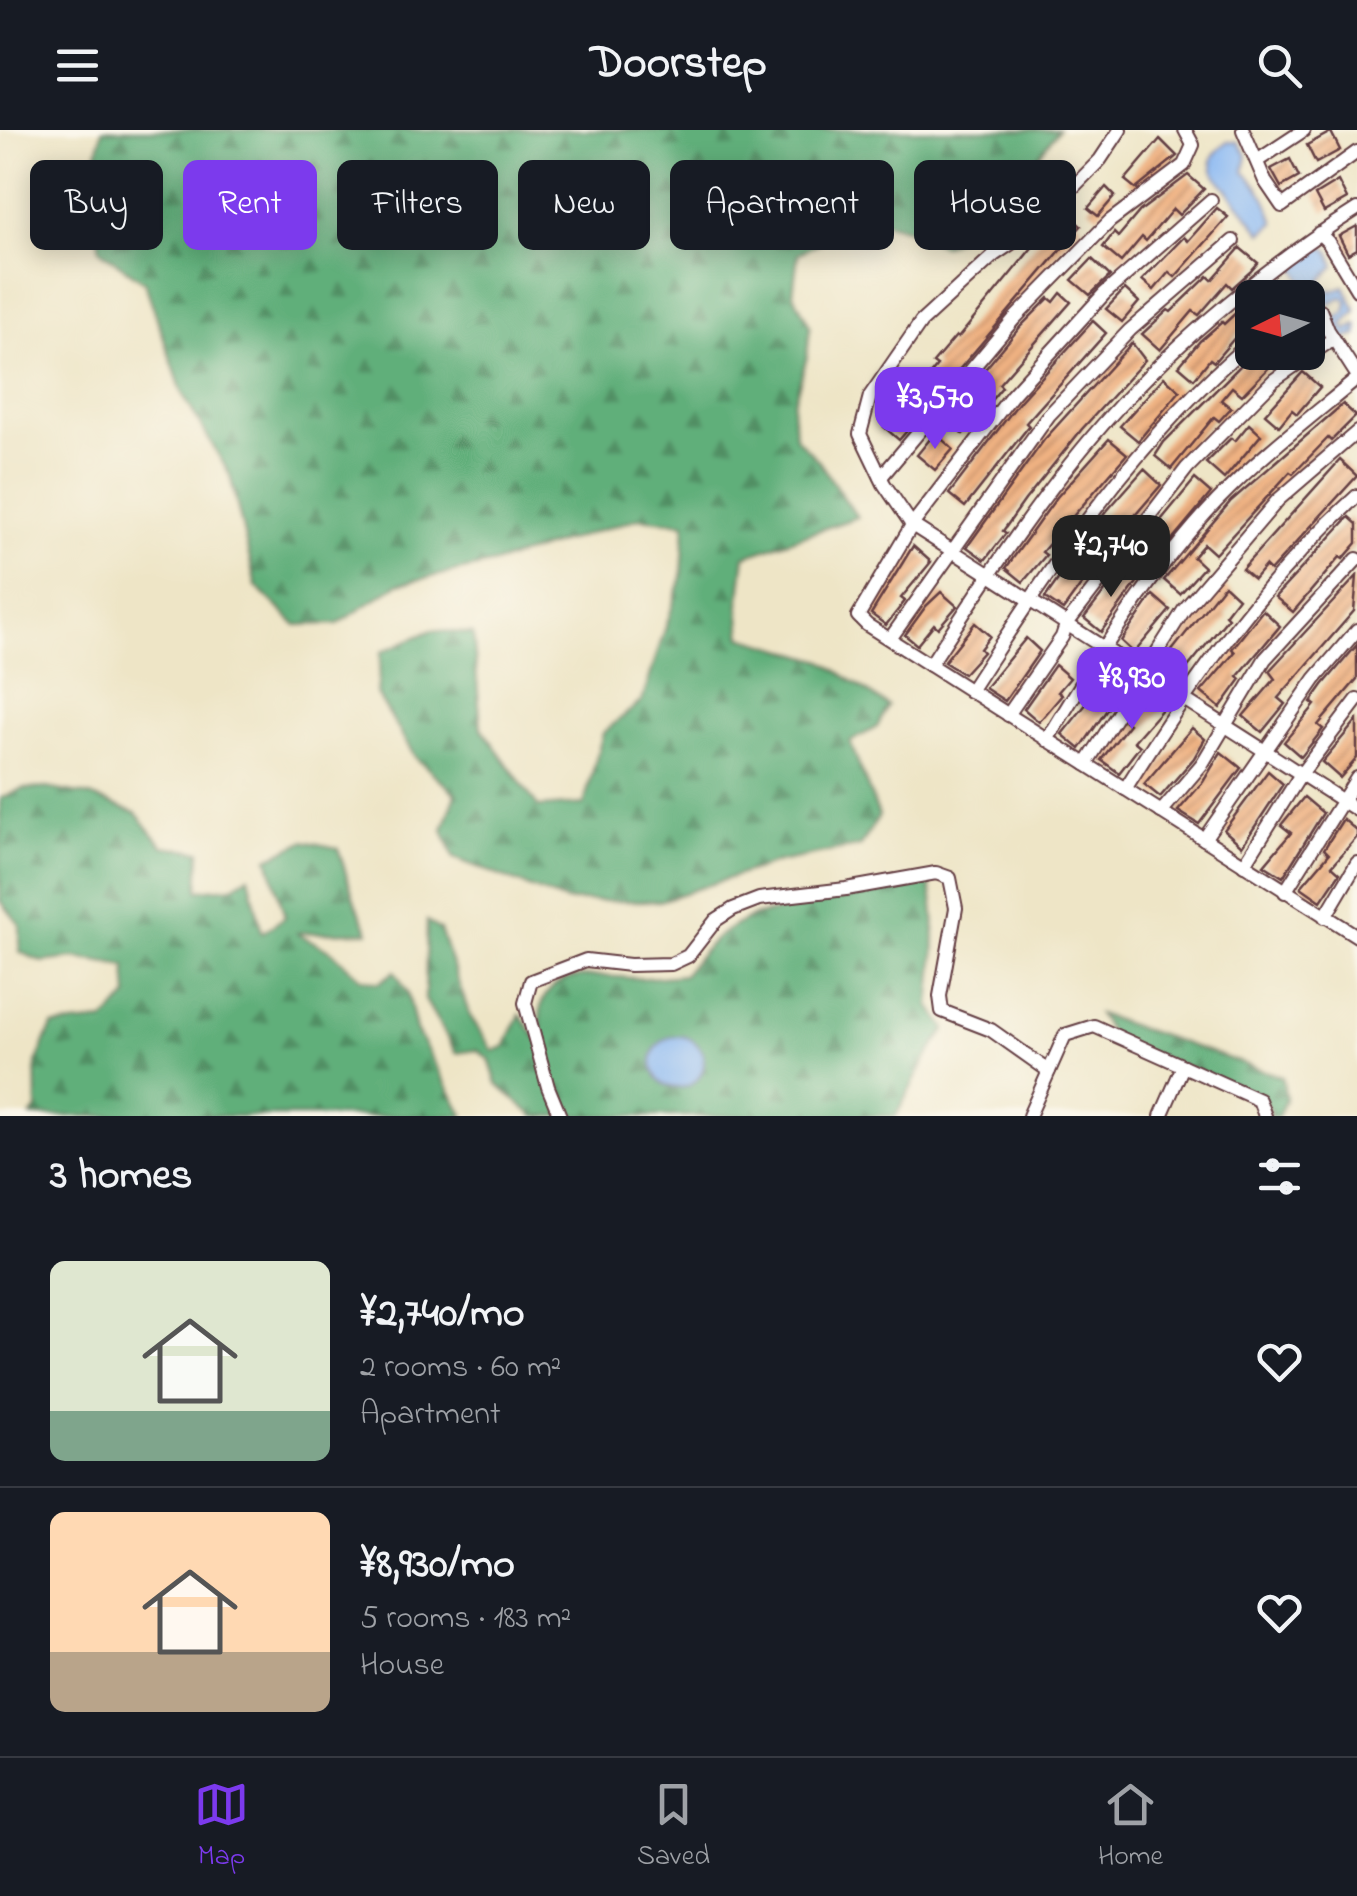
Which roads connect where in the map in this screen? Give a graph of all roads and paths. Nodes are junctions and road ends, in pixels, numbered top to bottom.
1 (1120, 130) edge
2 (1185, 130) edge
3 (1243, 130) edge
4 (1304, 130) edge
5 (1357, 152) edge
6 (1257, 161) junction
7 (1210, 200) dead end
8 (1357, 209) edge
9 (1319, 233) junction
10 (1233, 241) dead end
11 (1352, 268) edge
12 (1357, 290) edge
13 (1325, 321) edge
14 (1334, 340) junction
15 (1235, 357) edge
16 (1357, 377) edge
17 (1357, 432) edge
18 (880, 477) junction
19 (1357, 496) edge
20 (912, 525) junction
21 (954, 552) junction
22 (1357, 559) edge
23 (989, 575) junction
24 (1029, 600) junction
25 (1066, 626) junction
26 (1357, 630) edge
27 (890, 639) junction
28 (1102, 649) junction
29 (930, 665) junction
30 (1144, 675) junction
31 (970, 691) junction
32 (1182, 699) junction
33 (1357, 700) edge
34 (1008, 715) junction
35 (1223, 725) junction
36 (1047, 740) junction
37 (1264, 751) junction
38 (1086, 764) junction
39 (1300, 774) junction
40 (1357, 778) edge
41 (1125, 789) junction
42 (1341, 800) junction
43 (1357, 810) edge
44 (1161, 812) junction
45 (1204, 840) junction
46 (1357, 863) edge
47 (1244, 866) junction
48 (1285, 892) junction
49 (1325, 918) junction
50 (1357, 936) edge
51 (1183, 1066) junction
52 (1049, 1071) junction
53 (560, 1116) edge
54 (1029, 1116) edge
55 (1162, 1116) edge
56 (1265, 1116) edge

1 - 18 lane
2 - 18 lane
3 - 6 lane
4 - 6 lane
5 - 6 lane
7 - 20 lane
8 - 9 lane
9 - 11 lane
9 - 23 lane
10 - 21 lane
11 - 12 lane
13 - 14 lane
14 - 16 lane
14 - 25 lane
15 - 24 lane
16 - 28 lane
17 - 30 lane
18 - 20 lane
19 - 32 lane
20 - 21 lane
20 - 27 lane
21 - 23 lane
21 - 27 lane
22 - 35 lane
23 - 24 lane
23 - 29 lane
24 - 25 lane
24 - 31 lane
25 - 28 lane
25 - 34 lane
26 - 37 lane
27 - 29 lane
28 - 30 lane
28 - 36 lane
29 - 31 lane
30 - 32 lane
30 - 38 lane
31 - 34 lane
32 - 35 lane
32 - 41 lane
33 - 39 lane
34 - 36 lane
35 - 37 lane
35 - 44 lane
36 - 38 lane
37 - 39 lane
37 - 45 lane
38 - 41 lane
39 - 42 lane
39 - 47 lane
40 - 42 lane
41 - 44 lane
42 - 43 lane
42 - 48 lane
44 - 45 lane
45 - 47 lane
46 - 49 lane
47 - 48 lane
48 - 49 lane
49 - 50 lane
51 - 52 lane
51 - 55 lane
51 - 56 lane
52 - 53 lane
52 - 54 lane

